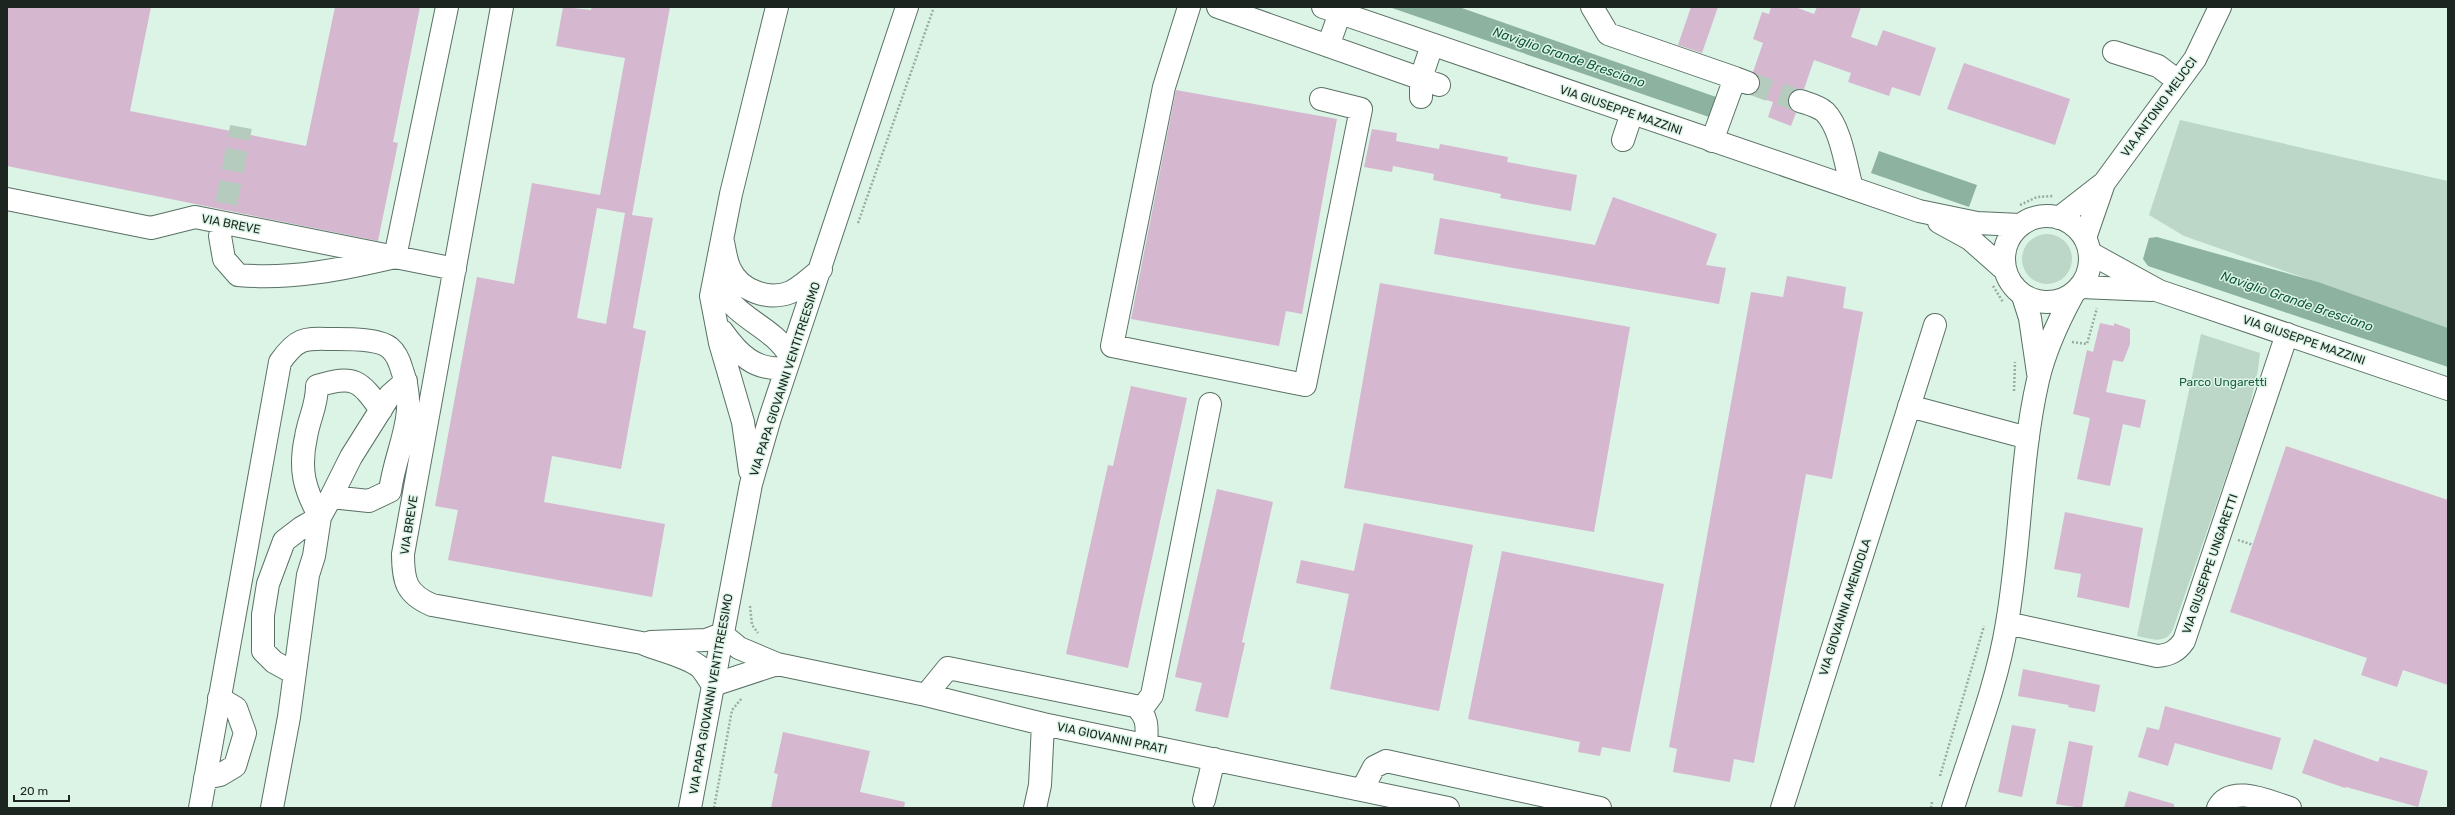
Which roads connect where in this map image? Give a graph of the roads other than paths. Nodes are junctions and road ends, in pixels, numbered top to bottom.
1 (446, 7) edge
2 (502, 7) edge
3 (777, 7) edge
4 (907, 7) edge
5 (1189, 7) edge
6 (1218, 7) edge
7 (1592, 7) edge
8 (2220, 7) edge
9 (1332, 10) edge
10 (1432, 45) junction
11 (1328, 46) junction
12 (2114, 52) dead end
13 (2178, 81) junction
14 (1321, 99) dead end
15 (1800, 101) tunnel mouth
16 (1632, 113) junction
17 (1623, 140) dead end
18 (1712, 141) junction
19 (2104, 182) junction
20 (1852, 188) junction
21 (7, 199) edge
22 (1919, 211) junction
23 (2019, 215) junction
24 (2060, 218) junction
25 (220, 236) tunnel mouth
26 (722, 237) junction
27 (2088, 245) junction
28 (395, 257) junction
29 (716, 265) junction
30 (455, 269) junction
31 (821, 269) junction
32 (1998, 275) junction
33 (2076, 291) junction
34 (2159, 291) junction
35 (2015, 301) junction
36 (717, 324) junction
37 (1935, 325) dead end
38 (2287, 334) junction
39 (788, 362) junction
40 (2039, 378) junction
41 (406, 381) junction
42 (2448, 389) edge
43 (1210, 404) dead end
44 (1909, 406) junction
45 (381, 410) junction
46 (2028, 438) junction
47 (751, 484) junction
48 (331, 497) junction
49 (320, 517) junction
50 (2007, 623) junction
51 (722, 634) junction
52 (642, 643) junction
53 (777, 664) junction
54 (294, 673) junction
55 (713, 685) junction
56 (926, 695) junction
57 (219, 698) junction
58 (1141, 710) junction
59 (1042, 724) junction
60 (1146, 745) junction
61 (1214, 759) junction
62 (1362, 790) junction
63 (198, 798) edge
64 (1204, 800) dead end
65 (1943, 804) edge
66 (272, 808) edge
67 (690, 808) edge
68 (1035, 808) edge
69 (1448, 808) edge
70 (1600, 808) edge
71 (1782, 808) edge
72 (2218, 808) edge
73 (2290, 808) edge

1 - 28 street
2 - 30 street, VIA BREVE
3 - 26 street
4 - 31 street, VIA PAPA GIOVANNI VENTITREESIMO
5 - 14 street
6 - 11 street
7 - 18 street
8 - 13 street, VIA ANTONIO MEUCCI
9 - 10 street, VIA GIUSEPPE MAZZINI
9 - 11 street
10 - 11 street
10 - 16 street, VIA GIUSEPPE MAZZINI
12 - 13 street
13 - 19 street, VIA ANTONIO MEUCCI
15 - 20 street
16 - 17 street
16 - 18 street, VIA GIUSEPPE MAZZINI
18 - 20 street, VIA GIUSEPPE MAZZINI
19 - 24 street, VIA ANTONIO MEUCCI
19 - 27 street, VIA ANTONIO MEUCCI
20 - 22 street, VIA GIUSEPPE MAZZINI
21 - 28 street, VIA BREVE
22 - 23 street, VIA GIUSEPPE MAZZINI
22 - 32 street, VIA GIUSEPPE MAZZINI
23 - 24 street, VIA GIUSEPPE MAZZINI
23 - 32 street
24 - 27 street, VIA GIUSEPPE MAZZINI
25 - 28 street
26 - 29 street
26 - 31 street
27 - 33 street
27 - 34 street, VIA GIUSEPPE MAZZINI
28 - 30 street, VIA BREVE
29 - 36 street
29 - 39 street
30 - 52 street, VIA BREVE
31 - 39 street, VIA PAPA GIOVANNI VENTITREESIMO
32 - 35 street, VIA GIUSEPPE MAZZINI
33 - 34 street, VIA GIUSEPPE MAZZINI
33 - 35 street, VIA GIUSEPPE MAZZINI
33 - 40 street
34 - 38 street, VIA GIUSEPPE MAZZINI
35 - 40 street
36 - 39 street
36 - 47 street
37 - 44 street, VIA GIOVANNI AMENDOLA
38 - 42 street, VIA GIUSEPPE MAZZINI
38 - 50 street, VIA GIUSEPPE UNGARETTI
39 - 47 street, VIA PAPA GIOVANNI VENTITREESIMO
40 - 46 street
41 - 45 street
41 - 48 street
41 - 57 street
43 - 58 street
44 - 46 street
44 - 71 street, VIA GIOVANNI AMENDOLA
45 - 48 street
45 - 49 street
46 - 50 street
47 - 51 street, VIA PAPA GIOVANNI VENTITREESIMO
48 - 49 street
49 - 54 street
49 - 54 street
50 - 65 street
51 - 52 street
51 - 53 street, VIA GIOVANNI PRATI
51 - 55 street, VIA PAPA GIOVANNI VENTITREESIMO
52 - 55 street
53 - 55 street, VIA GIOVANNI PRATI
53 - 56 street, VIA GIOVANNI PRATI
54 - 66 street
55 - 67 street, VIA PAPA GIOVANNI VENTITREESIMO
56 - 58 street
56 - 59 street, VIA GIOVANNI PRATI
57 - 63 street
57 - 63 street
58 - 60 street
59 - 60 street, VIA GIOVANNI PRATI
59 - 68 street
60 - 61 street, VIA GIOVANNI PRATI
61 - 62 street, VIA GIOVANNI PRATI
61 - 64 street
62 - 69 street, VIA GIOVANNI PRATI
62 - 70 street
72 - 73 street

